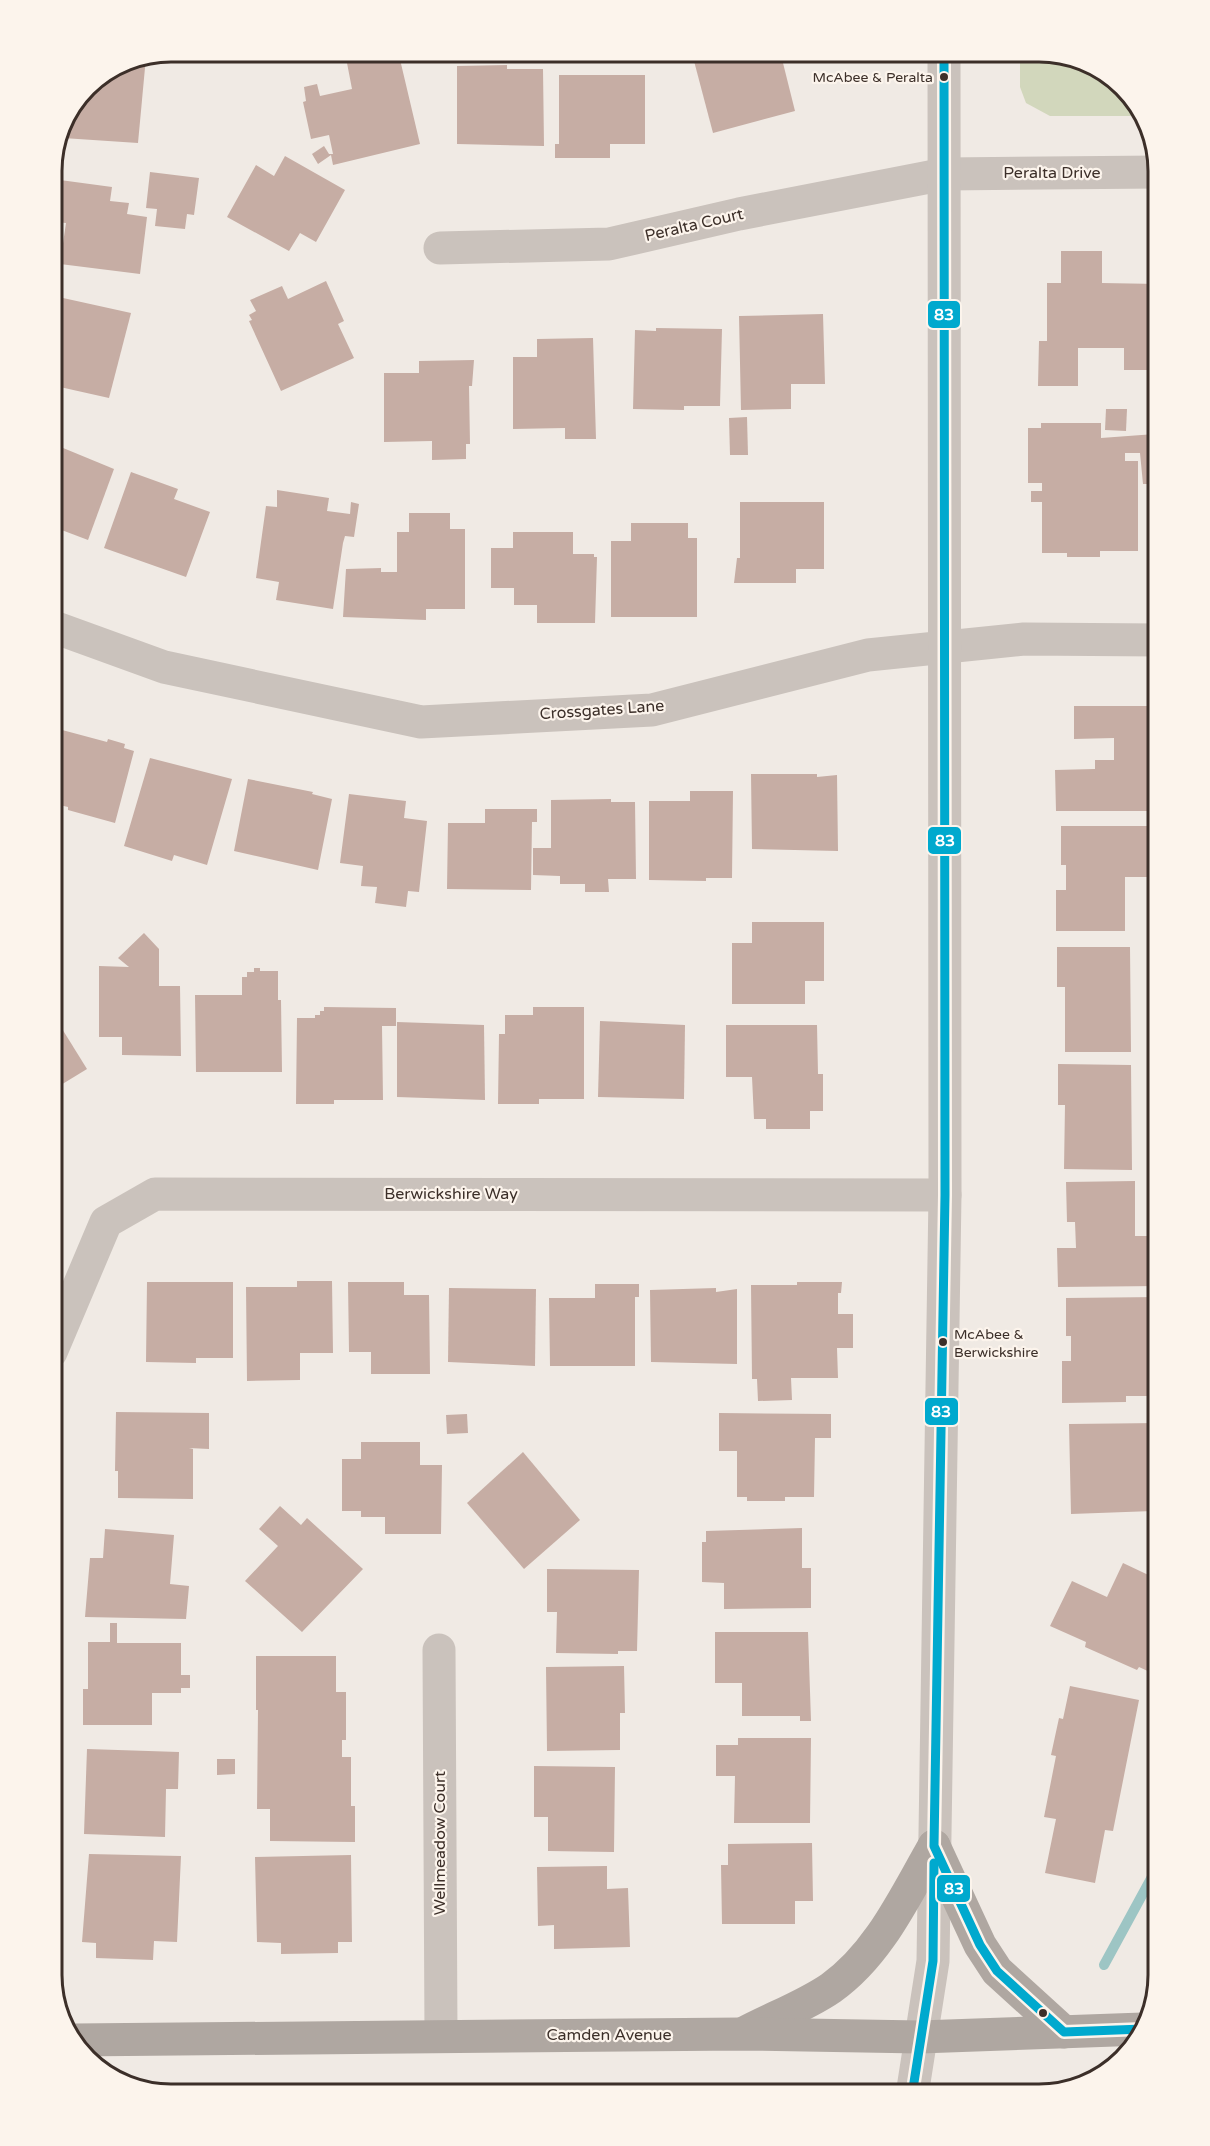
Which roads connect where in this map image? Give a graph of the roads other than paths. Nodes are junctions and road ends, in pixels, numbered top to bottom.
1 (944, 62) edge
2 (1148, 172) edge
3 (945, 174) junction
4 (440, 248) dead end
5 (62, 630) edge
6 (1148, 640) edge
7 (945, 648) junction
8 (945, 1195) junction
9 (62, 1326) edge
10 (439, 1650) dead end
11 (934, 1846) junction
12 (1134, 2029) edge
13 (1064, 2032) junction
14 (742, 2034) junction
15 (441, 2036) junction
16 (920, 2037) junction
17 (83, 2040) edge
18 (914, 2084) edge

1 - 3 street
2 - 3 street, Peralta Drive
3 - 4 street, Peralta Court
3 - 7 street
5 - 7 street, Crossgates Lane
6 - 7 street, Crossgates Lane
7 - 8 street
8 - 9 street, Berwickshire Way
8 - 11 street
10 - 15 street, Wellmeadow Court
11 - 13 main road
11 - 14 main road
11 - 16 street
12 - 13 main road, Camden Avenue
13 - 16 main road, Camden Avenue
14 - 15 main road, Camden Avenue
14 - 16 main road, Camden Avenue
15 - 17 main road, Camden Avenue
16 - 18 street

